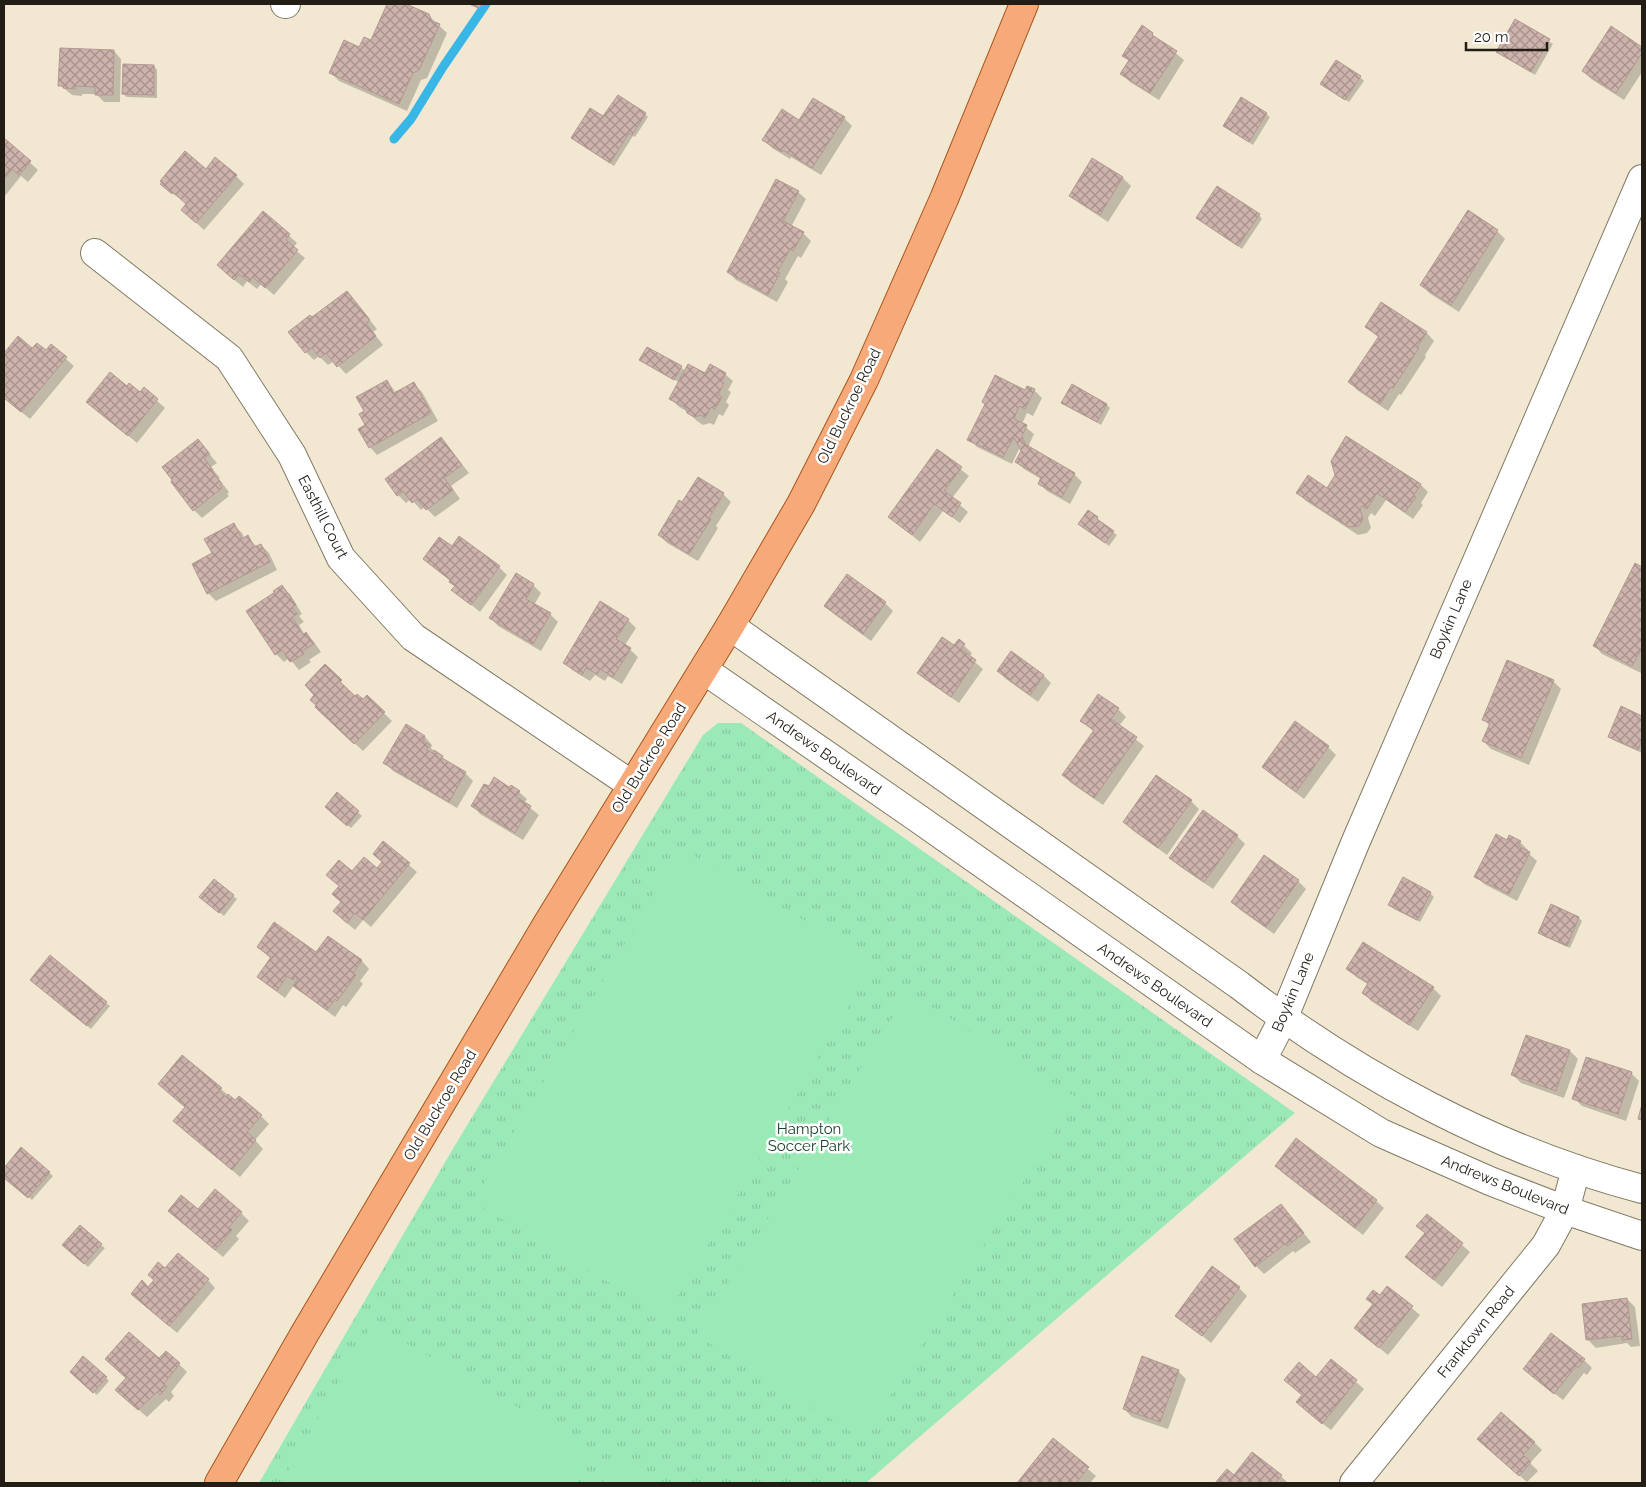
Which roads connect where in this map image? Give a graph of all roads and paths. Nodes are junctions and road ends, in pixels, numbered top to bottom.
1 (1024, 4) edge
2 (1642, 179) edge
3 (95, 253) dead end
4 (730, 626) junction
5 (704, 670) junction
6 (632, 785) junction
7 (1283, 1019) junction
8 (1262, 1060) junction
9 (1576, 1169) junction
10 (1642, 1189) edge
11 (1565, 1210) junction
12 (1642, 1236) edge
13 (219, 1483) edge
14 (1354, 1483) edge

1 - 4 main road, Old Buckroe Road
2 - 7 street, Boykin Lane
3 - 6 street, Easthill Court
4 - 5 main road, Old Buckroe Road
4 - 7 street
5 - 6 main road, Old Buckroe Road
5 - 8 street, Andrews Boulevard
6 - 13 main road, Old Buckroe Road
7 - 8 street, Boykin Lane
7 - 9 street
8 - 11 street, Andrews Boulevard
9 - 10 street
9 - 11 street, Franktown Road
11 - 12 street, Andrews Boulevard
11 - 14 street, Franktown Road

